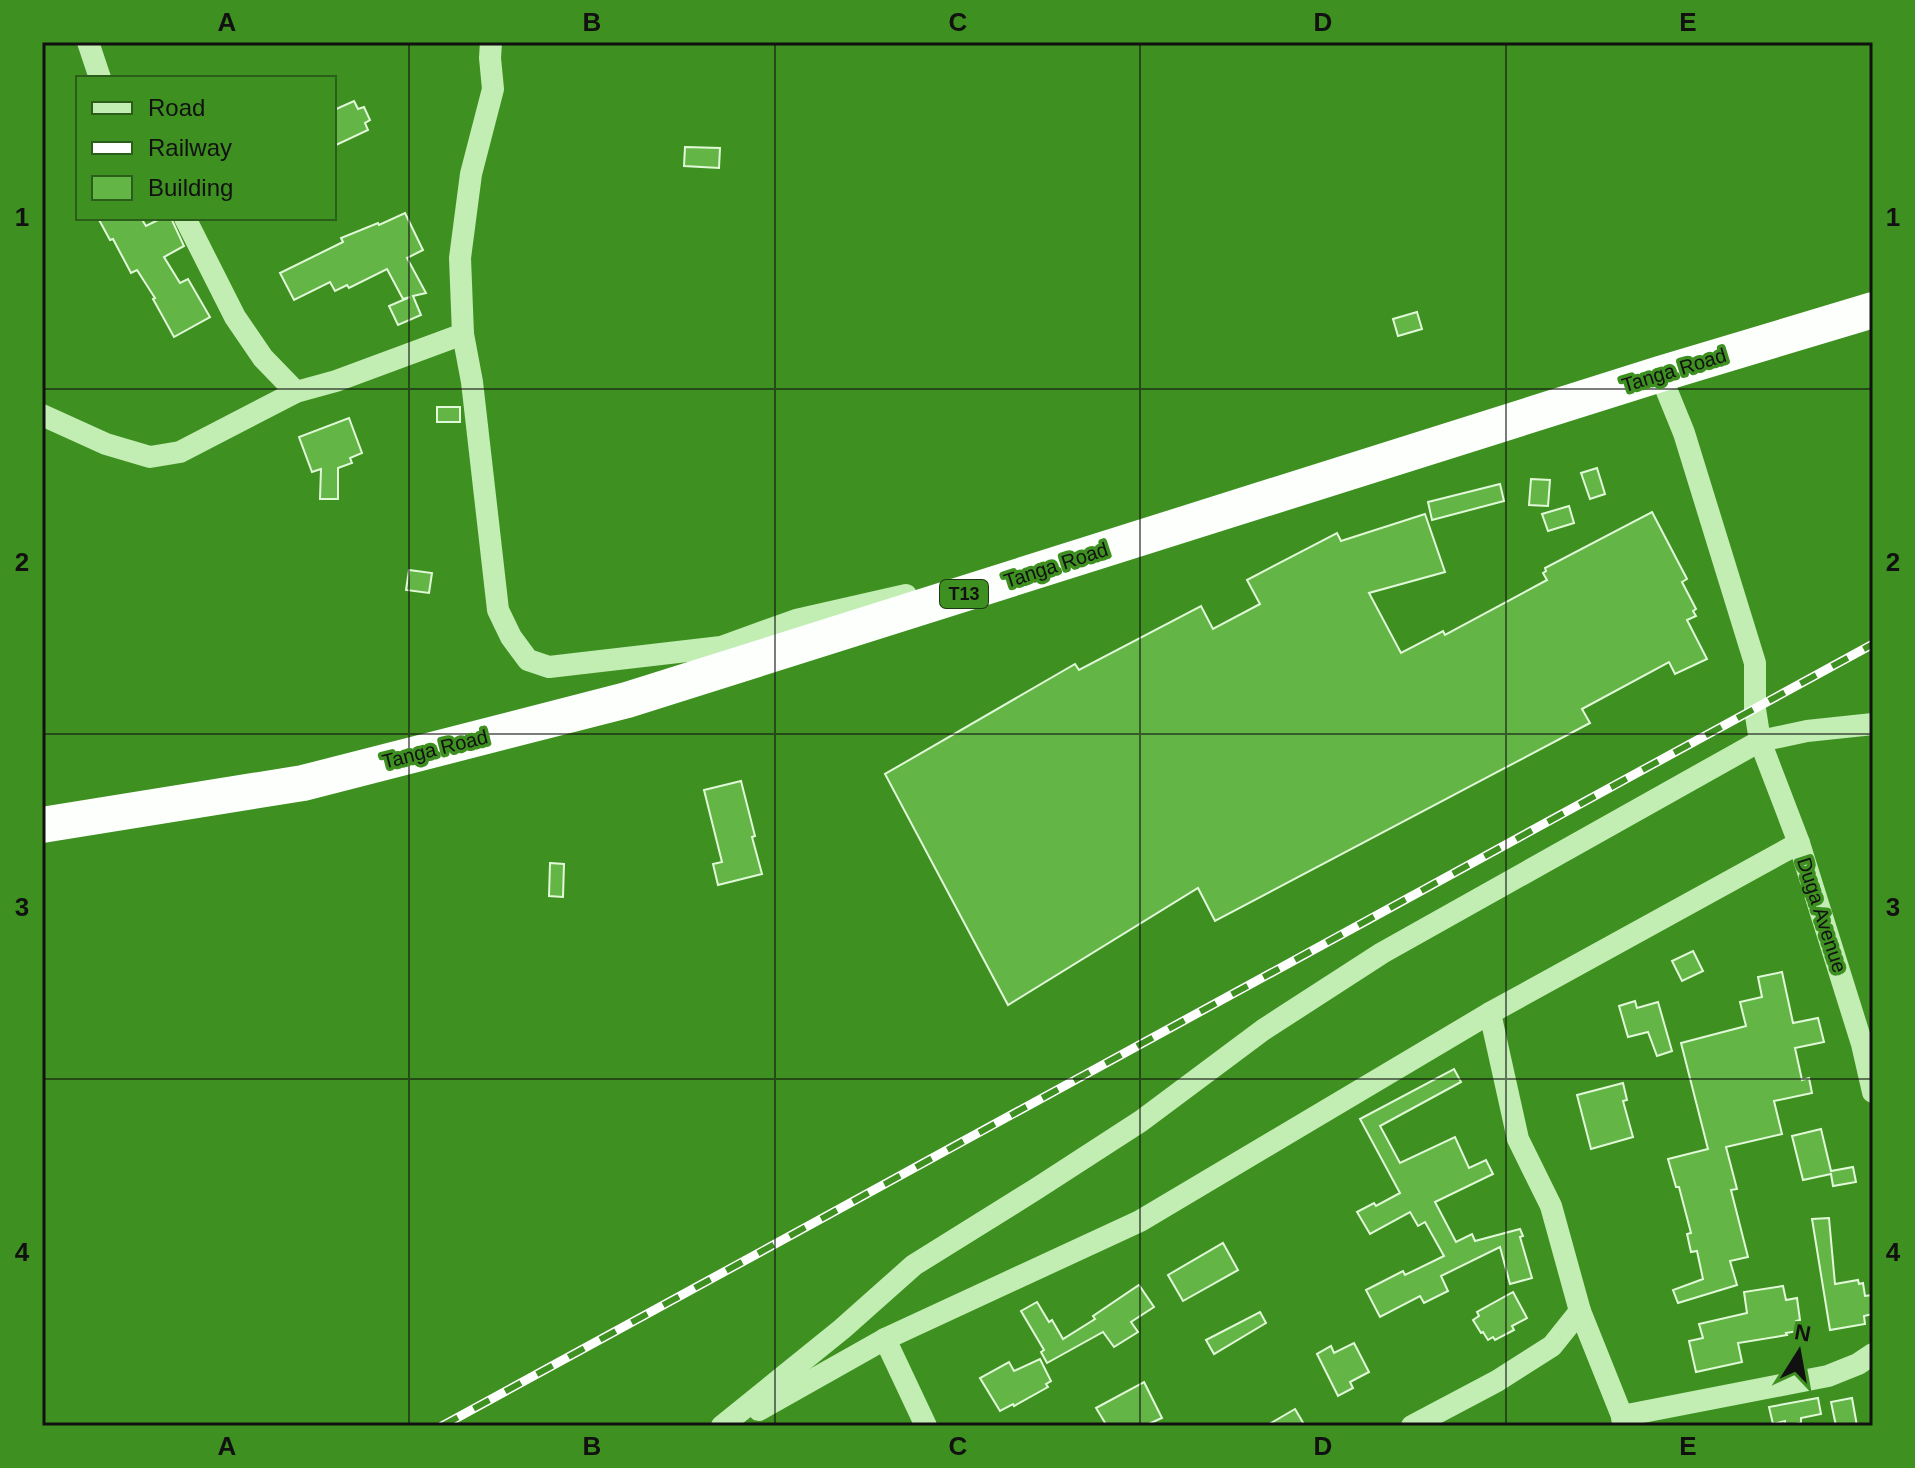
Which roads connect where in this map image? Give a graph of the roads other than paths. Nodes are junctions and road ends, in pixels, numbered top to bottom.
1 (88, 42) edge
2 (488, 47) edge
3 (99, 76) edge
4 (186, 220) edge
5 (1873, 310) edge
6 (463, 334) junction
7 (1660, 374) junction
8 (296, 392) junction
9 (42, 415) edge
10 (1010, 579) junction
11 (1873, 724) edge
12 (1760, 741) junction
13 (42, 825) edge
14 (1799, 843) junction
15 (1490, 1013) junction
16 (1873, 1092) edge
17 (1580, 1311) junction
18 (885, 1339) junction
19 (1873, 1354) edge
20 (1622, 1421) edge
21 (722, 1426) edge
22 (730, 1426) edge
23 (926, 1426) edge
24 (1412, 1426) edge

1 - 3 street
2 - 6 street
4 - 8 street
5 - 7 highway, Tanga Road / T13
6 - 8 street
6 - 10 street
7 - 10 highway, Tanga Road / T13
7 - 12 street, Duga Avenue
8 - 9 street
10 - 13 highway, Tanga Road / T13
11 - 12 street
12 - 14 street, Duga Avenue
12 - 21 street
14 - 15 street
14 - 16 street, Duga Avenue
15 - 17 street
15 - 18 street
17 - 20 street
17 - 24 street
18 - 22 street
18 - 23 street
19 - 20 street

